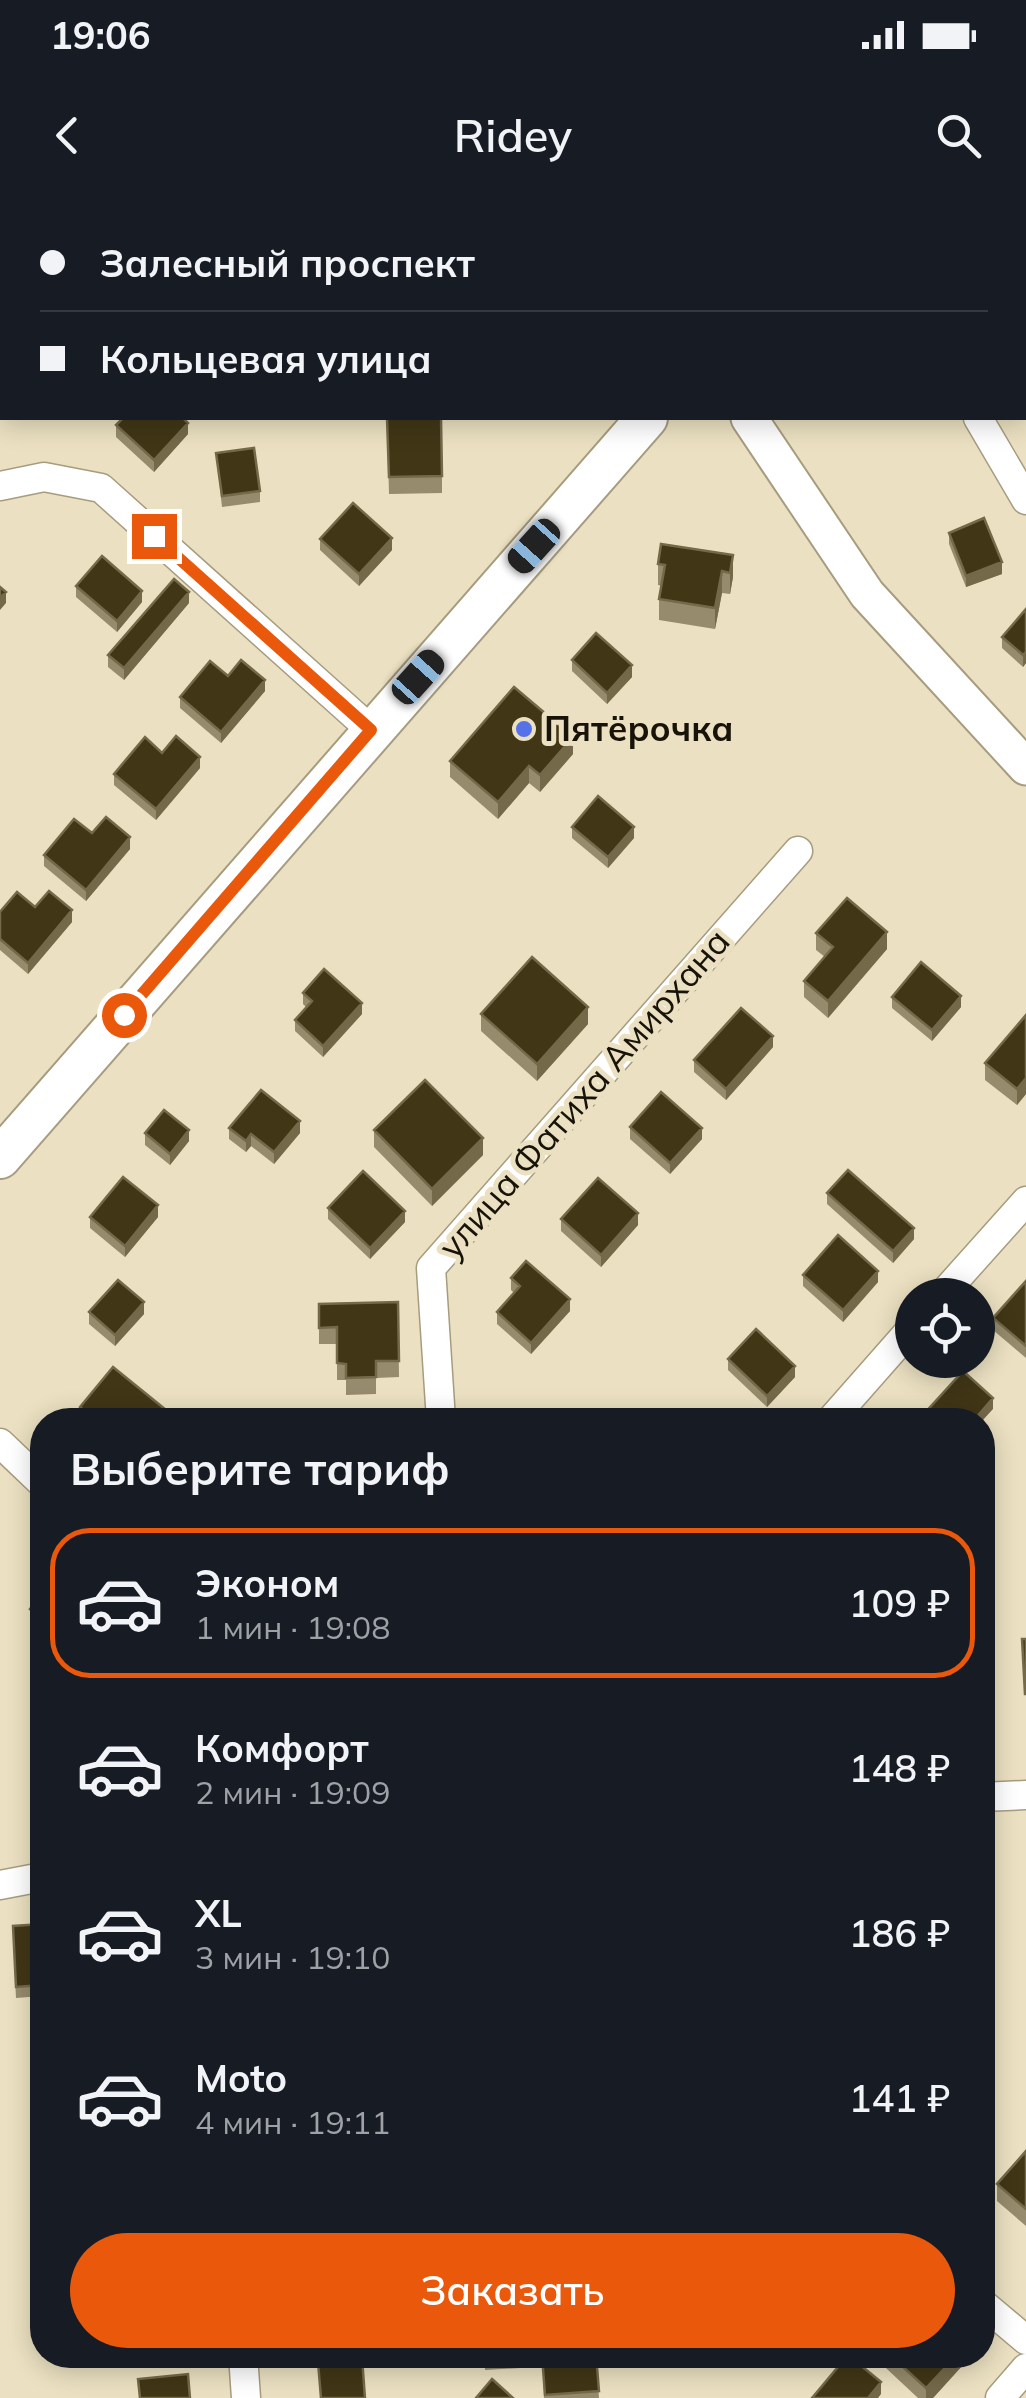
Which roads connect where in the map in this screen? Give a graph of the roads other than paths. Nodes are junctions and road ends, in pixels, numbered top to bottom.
1 (645, 420) edge
2 (750, 420) edge
3 (979, 420) edge
4 (0, 486) edge
5 (1026, 500) edge
6 (371, 730) junction
7 (1026, 766) edge
8 (798, 851) dead end
9 (0, 1158) edge
10 (1026, 1201) edge
11 (957, 1278) edge
12 (895, 1347) edge
13 (439, 1408) edge
14 (841, 1408) edge
15 (0, 1443) edge
16 (30, 1472) edge
17 (1026, 1795) edge
18 (995, 1796) edge
19 (30, 1879) edge
20 (0, 1884) edge
21 (995, 2315) edge
22 (1026, 2340) edge
23 (243, 2368) edge
24 (1026, 2368) edge
25 (246, 2398) edge
26 (1000, 2398) edge

1 - 6 main road
2 - 7 street
3 - 5 street
4 - 6 street
6 - 9 main road
8 - 13 street, улица Фатиха Амирхана
10 - 11 street
12 - 14 street
15 - 16 street
17 - 18 street
19 - 20 street
21 - 22 street
23 - 25 street
24 - 26 street

